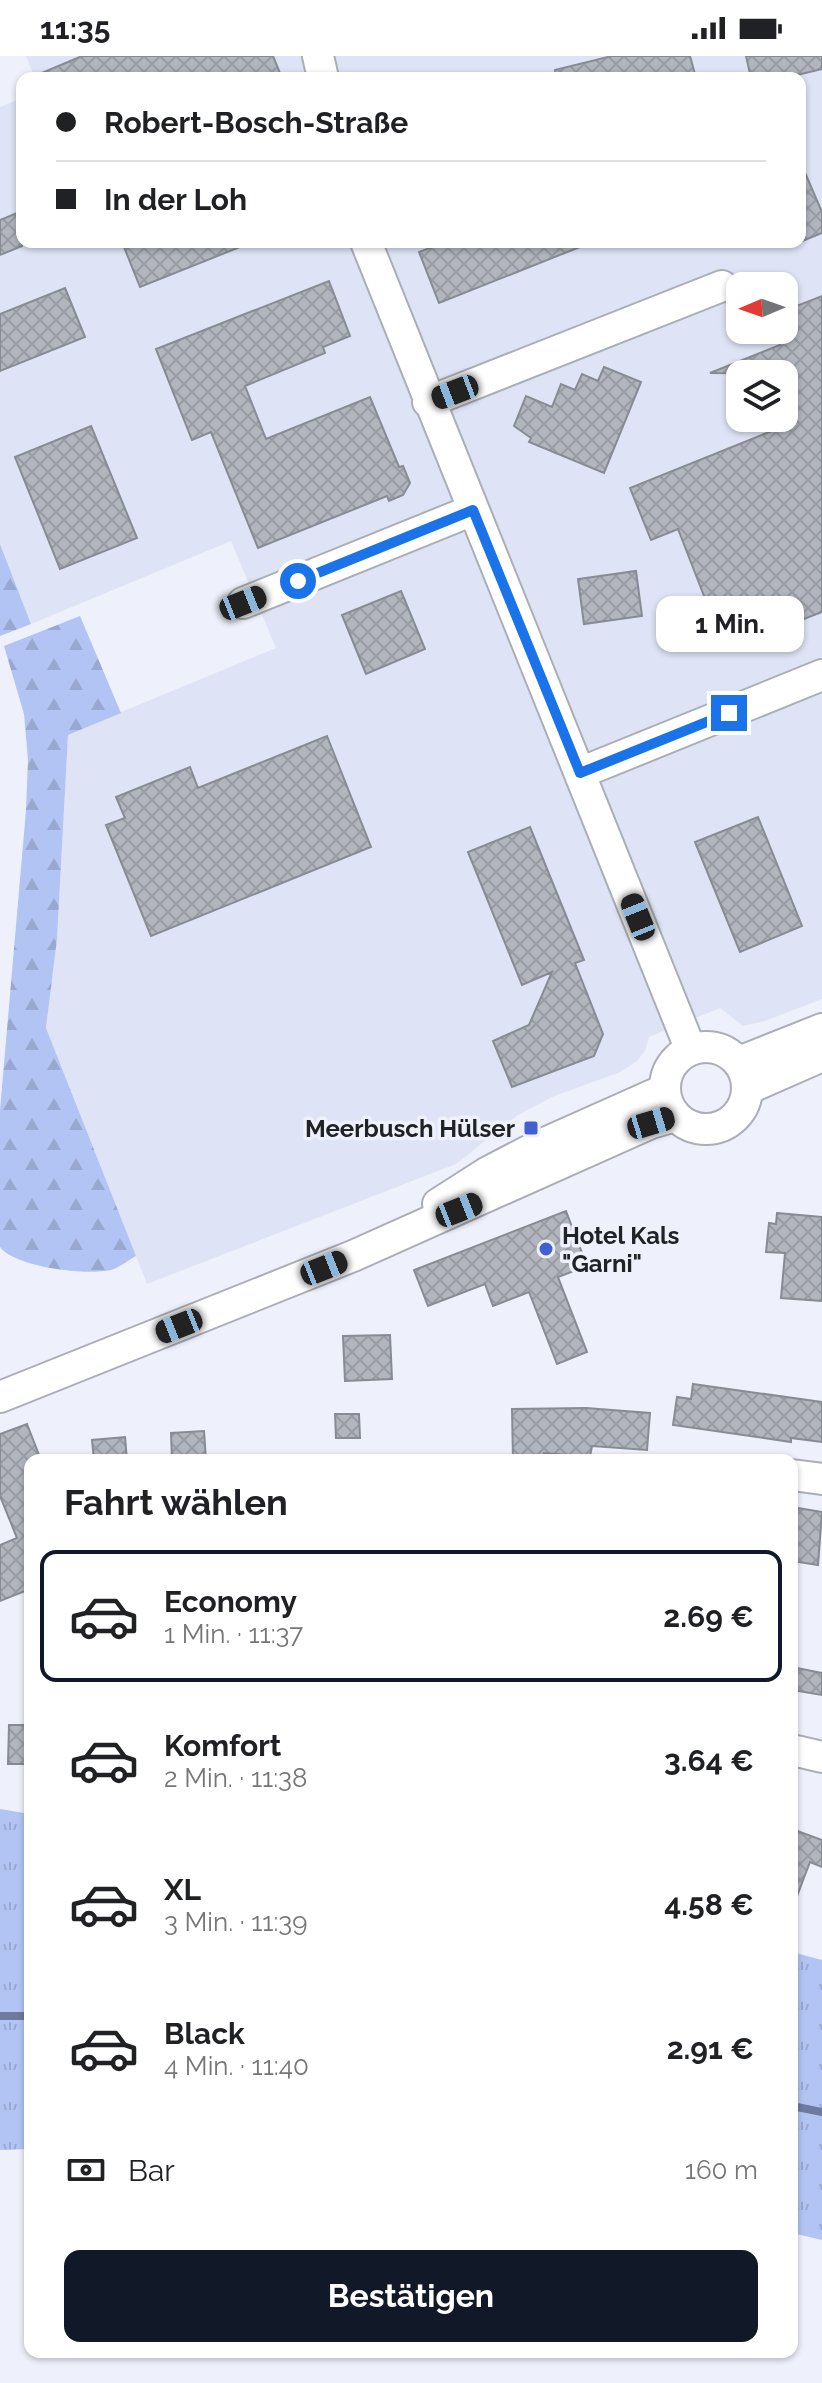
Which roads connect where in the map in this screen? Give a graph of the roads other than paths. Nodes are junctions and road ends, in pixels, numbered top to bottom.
1 (368, 248) edge
2 (722, 286) dead end
3 (428, 402) junction
4 (473, 510) junction
5 (243, 603) dead end
6 (822, 675) edge
7 (584, 783) junction
8 (822, 1029) edge
9 (690, 1048) junction
10 (822, 1056) edge
11 (743, 1075) junction
12 (669, 1103) junction
13 (0, 1397) edge
14 (798, 1476) edge
15 (822, 1479) edge
16 (798, 1751) edge
17 (822, 1757) edge

1 - 3 street
2 - 3 street
3 - 4 street
4 - 5 street
4 - 7 street
6 - 7 street
7 - 9 street
8 - 11 street
9 - 11 street
9 - 12 street
10 - 11 street
11 - 12 street
12 - 13 street
14 - 15 street
16 - 17 street

